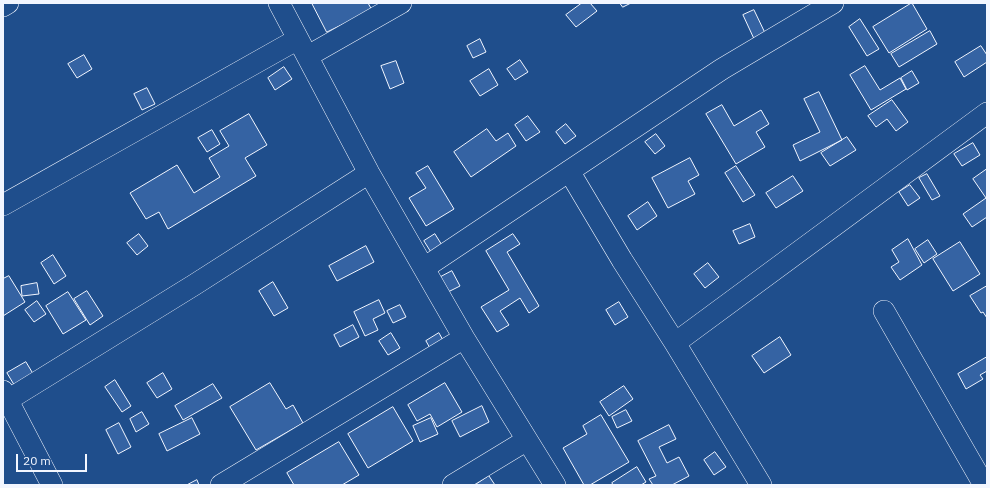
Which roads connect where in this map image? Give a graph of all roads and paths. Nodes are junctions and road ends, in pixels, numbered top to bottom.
1 (8, 3) edge
2 (279, 3) edge
3 (401, 3) edge
4 (833, 3) edge
5 (3, 6) edge
6 (303, 48) junction
7 (985, 120) edge
8 (569, 172) junction
9 (369, 173) junction
10 (3, 205) edge
11 (424, 268) junction
12 (884, 311) dead end
13 (464, 338) junction
14 (675, 343) junction
15 (5, 398) edge
16 (526, 440) junction
17 (52, 485) edge
18 (220, 485) edge
19 (453, 485) edge
20 (555, 485) edge
21 (761, 485) edge
22 (984, 485) edge

1 - 5 street
2 - 6 street
3 - 6 street
4 - 8 street
6 - 9 street
6 - 10 street
7 - 14 street
8 - 11 street
8 - 14 street
9 - 11 street
9 - 15 street
11 - 13 street
12 - 22 street
13 - 16 street
13 - 18 street
14 - 21 street
15 - 17 street
16 - 19 street
16 - 20 street

